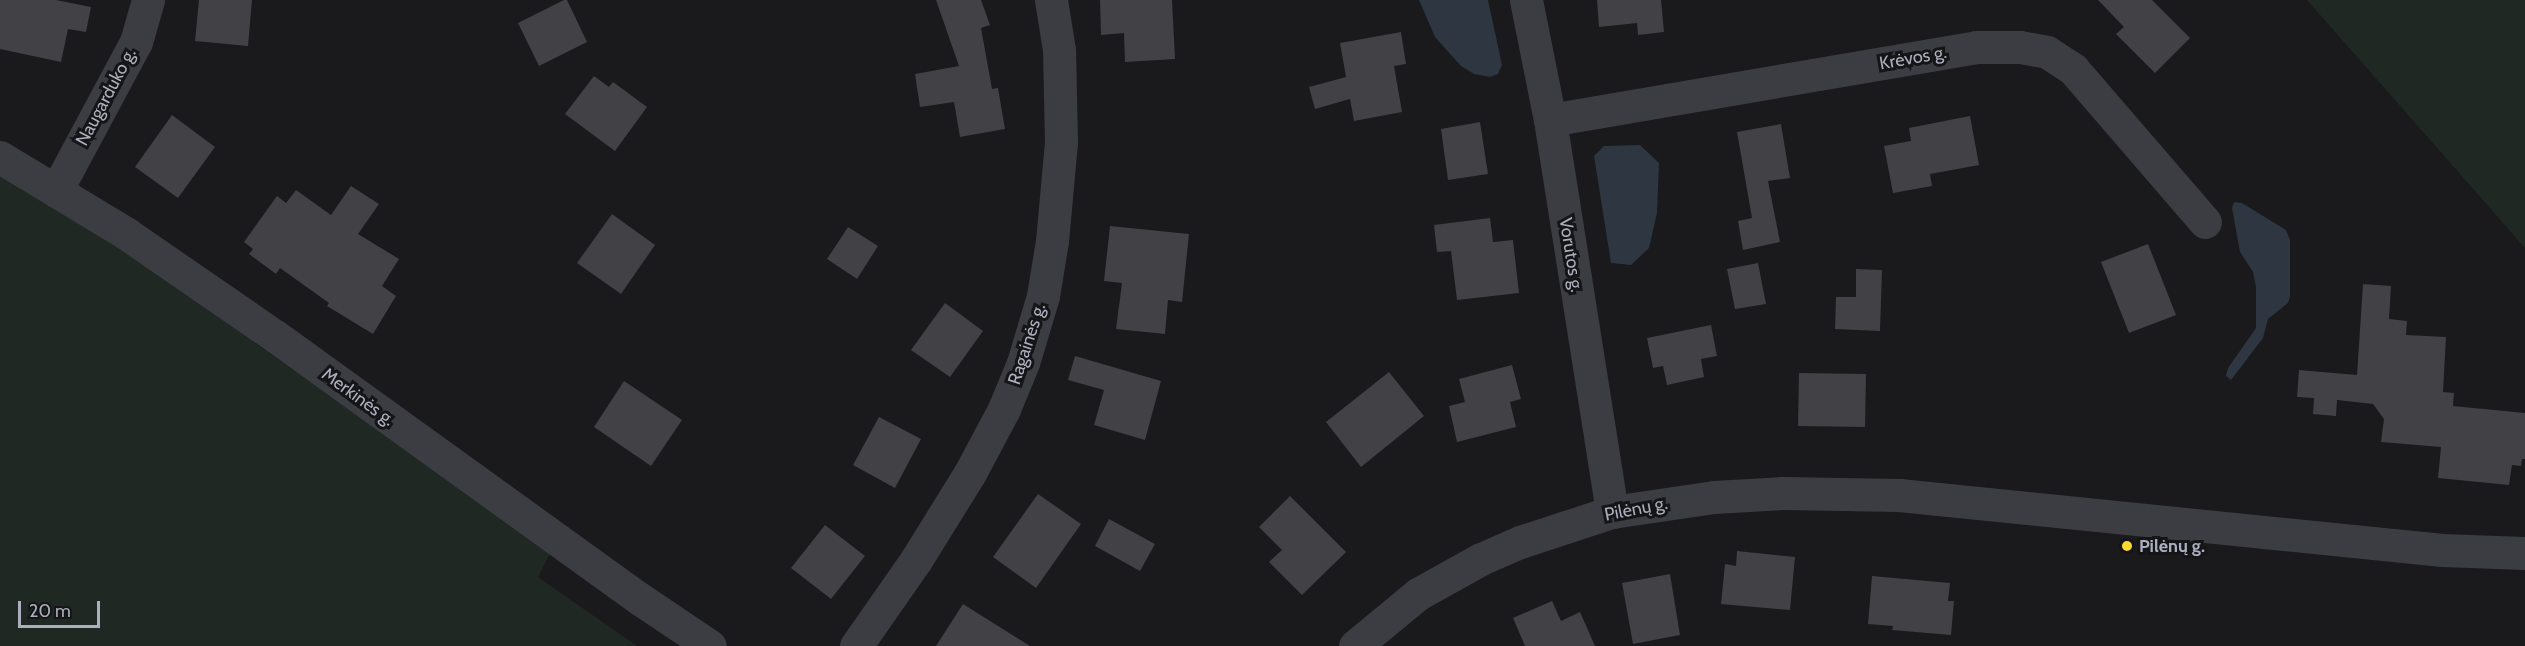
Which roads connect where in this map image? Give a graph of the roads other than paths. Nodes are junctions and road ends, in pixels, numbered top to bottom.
1 (148, 0) edge
2 (1051, 0) edge
3 (1526, 0) edge
4 (1550, 120) junction
5 (0, 157) edge
6 (56, 191) junction
7 (2205, 222) dead end
8 (1612, 512) junction
9 (2525, 553) edge
10 (710, 646) edge
11 (856, 646) edge
12 (1355, 646) edge

1 - 6 street, Naugarduko g.
2 - 11 street, Ragainės g.
3 - 4 street, Vorutos g.
4 - 7 street, Krėvos g.
4 - 8 street, Vorutos g.
5 - 6 street, Merkinės g.
6 - 10 street, Merkinės g.
8 - 9 street, Pilėnų g.
8 - 12 street, Pilėnų g.

